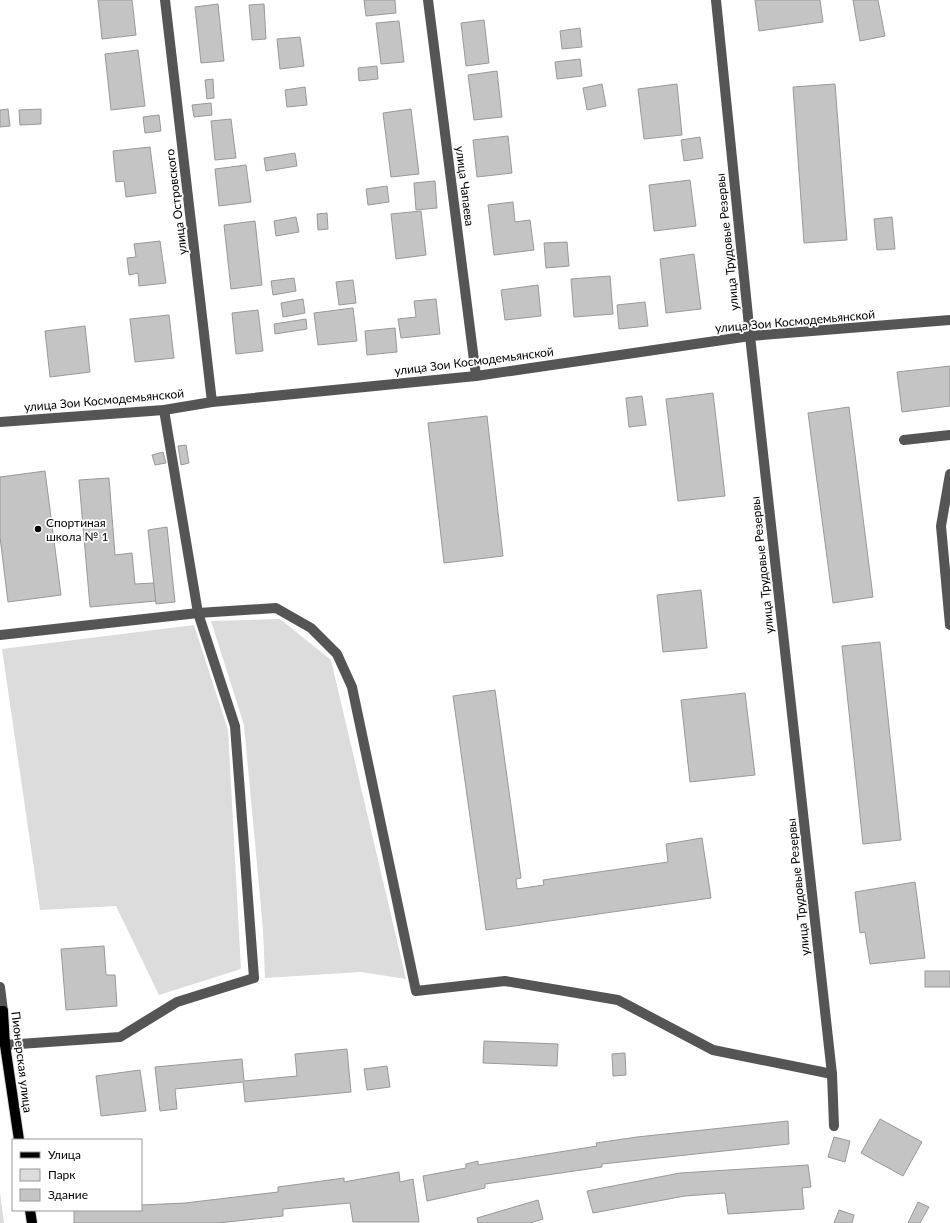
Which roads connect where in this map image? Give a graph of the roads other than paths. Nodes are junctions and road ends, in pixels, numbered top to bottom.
1 (165, 0) edge
2 (428, 0) edge
3 (716, 0) edge
4 (950, 320) edge
5 (750, 336) junction
6 (476, 376) junction
7 (212, 402) junction
8 (164, 410) junction
9 (0, 422) edge
10 (950, 435) edge
11 (904, 440) dead end
12 (950, 474) edge
13 (198, 613) junction
14 (950, 625) edge
15 (0, 635) edge
16 (0, 987) edge
17 (1, 1011) edge
18 (5, 1045) junction
19 (832, 1074) junction
20 (834, 1126) dead end
21 (19, 1139) edge
22 (30, 1211) edge
23 (32, 1223) edge

1 - 7 street, улица Островского
2 - 6 street, улица Чапаева
3 - 5 street, улица Трудовые Резервы
4 - 5 street, улица Зои Космодемьянской
5 - 6 street, улица Зои Космодемьянской
5 - 19 street, улица Трудовые Резервы
6 - 7 street, улица Зои Космодемьянской
7 - 8 street, улица Зои Космодемьянской
8 - 9 street, улица Зои Космодемьянской
8 - 13 street
10 - 11 street
12 - 14 street
13 - 15 street
13 - 18 street
13 - 19 street
16 - 17 street, Пионерская улица
17 - 18 main road, Пионерская улица
18 - 21 main road, Пионерская улица
19 - 20 street, улица Трудовые Резервы
22 - 23 main road

